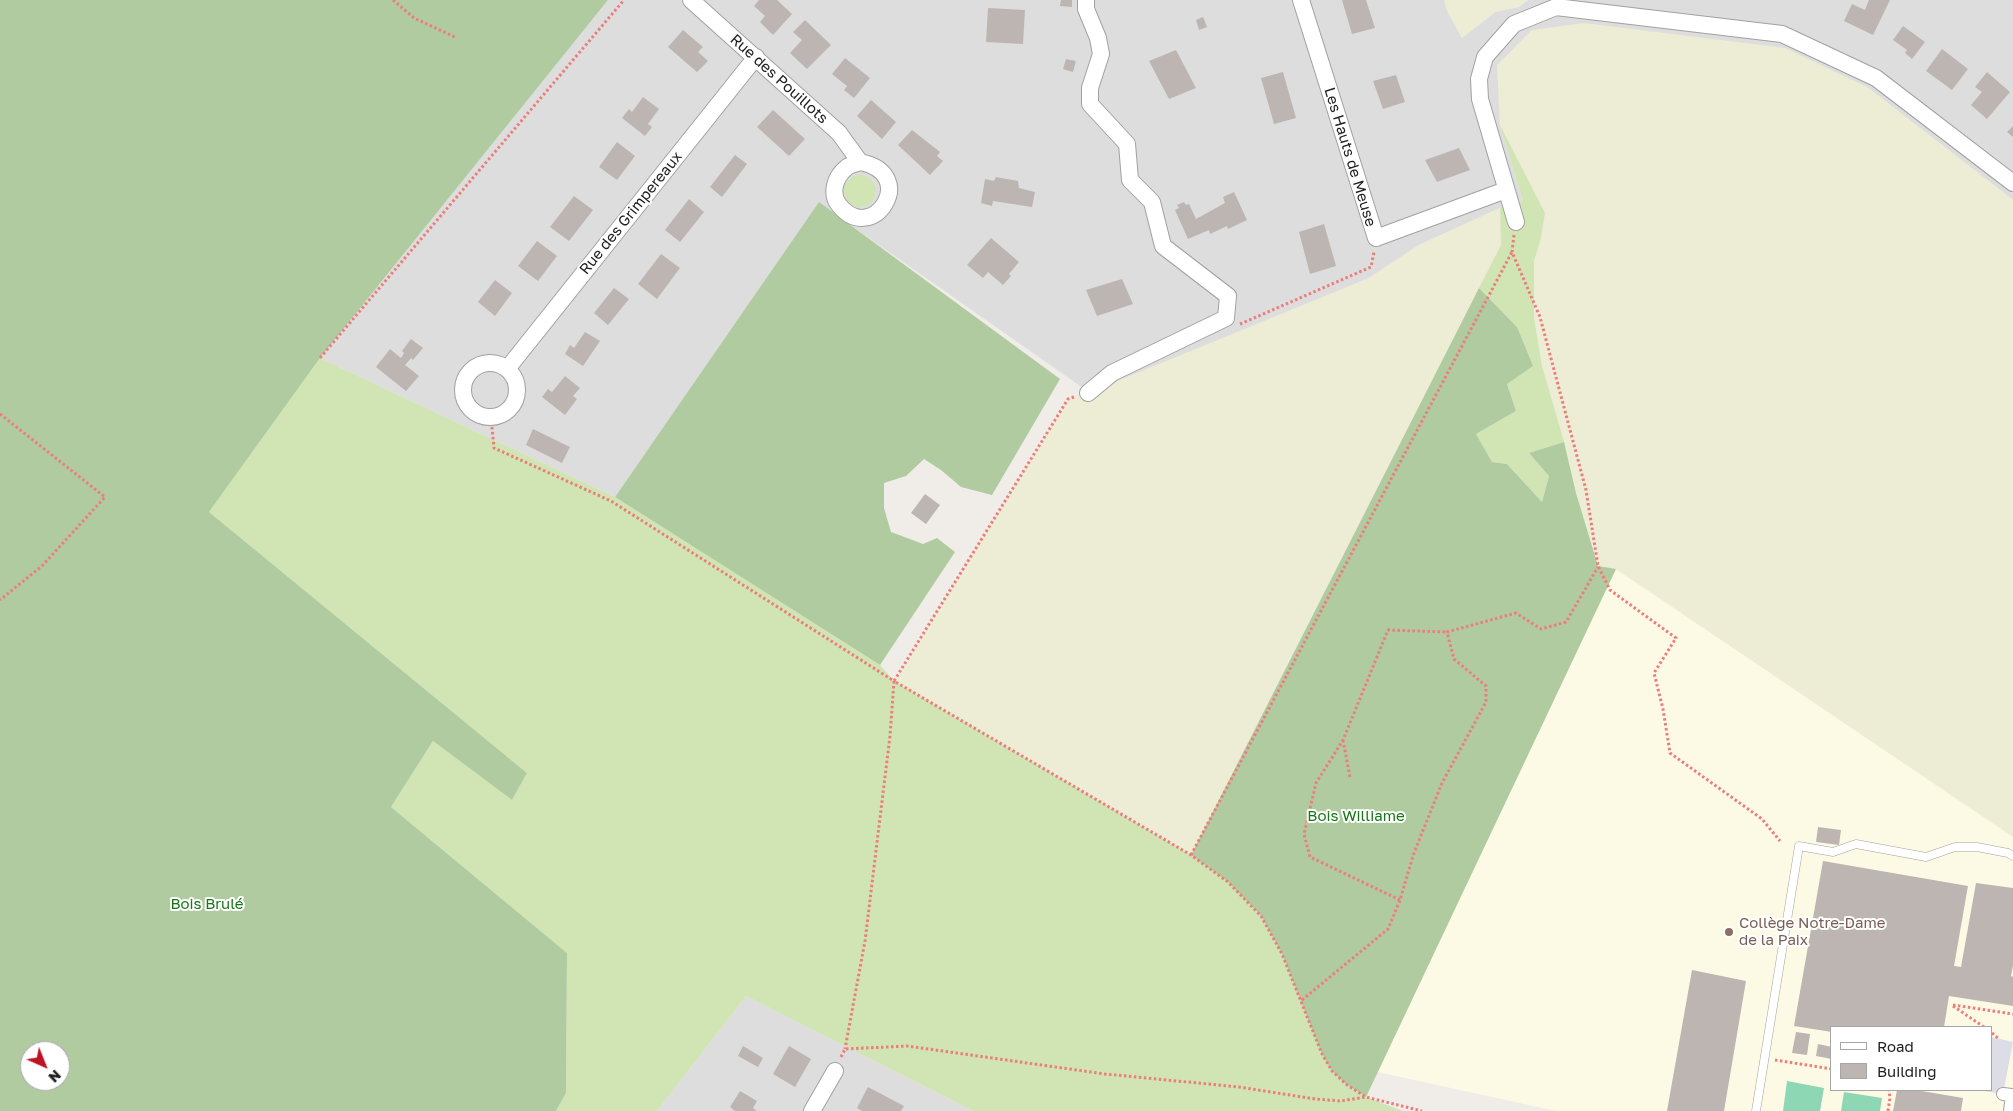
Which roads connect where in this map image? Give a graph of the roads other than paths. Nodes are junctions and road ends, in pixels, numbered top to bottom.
1 (691, 0) edge
2 (1086, 0) edge
3 (1301, 0) edge
4 (756, 57) junction
5 (860, 162) dead end
6 (2013, 183) edge
7 (1506, 190) junction
8 (1516, 222) road end
9 (507, 369) junction
10 (1088, 393) road end
11 (2013, 856) edge
12 (835, 1071) road end
13 (2003, 1094) dead end
14 (812, 1111) edge
15 (1756, 1111) edge
16 (2010, 1111) edge

1 - 4 street, Rue des Pouillots
2 - 10 street
3 - 7 street, Les Hauts de Meuse
4 - 5 street, Rue des Pouillots
4 - 9 street, Rue des Grimpereaux
6 - 7 street
7 - 8 street
9 - 9 street
11 - 15 lane
12 - 14 street
13 - 16 street

